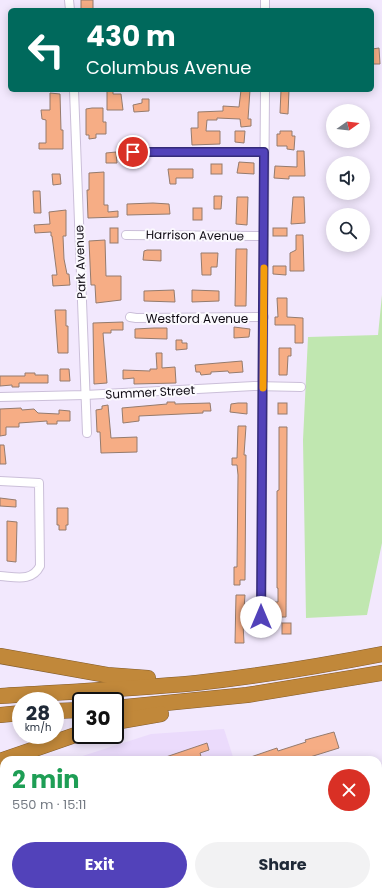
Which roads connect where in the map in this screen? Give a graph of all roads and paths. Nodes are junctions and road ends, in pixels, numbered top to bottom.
1 (74, 92) edge
2 (265, 92) edge
3 (133, 152) dead end
4 (264, 152) junction
5 (126, 235) dead end
6 (264, 236) junction
7 (130, 317) dead end
8 (264, 317) junction
9 (263, 386) junction
10 (300, 387) dead end
11 (85, 395) junction
12 (0, 397) edge
13 (87, 433) dead end
14 (0, 481) edge
15 (0, 576) edge
16 (261, 633) dead end
17 (382, 654) edge
18 (0, 656) edge
19 (382, 673) edge
20 (180, 684) junction
21 (0, 696) edge
22 (227, 698) junction
23 (124, 707) edge
24 (12, 714) edge
25 (0, 715) edge
26 (124, 721) edge
27 (72, 735) edge
28 (14, 756) edge

1 - 11 street, Park Avenue
2 - 4 street
3 - 4 street
4 - 6 street
5 - 6 street, Harrison Avenue
6 - 8 street
7 - 8 street, Westford Avenue
8 - 9 street
9 - 10 street, Summer Street
9 - 11 street, Summer Street
9 - 16 street
11 - 12 street, Summer Street
11 - 13 street, Park Avenue
14 - 15 street
17 - 20 highway
18 - 20 highway
19 - 22 highway
20 - 21 highway
22 - 23 highway
22 - 26 highway
24 - 25 highway
27 - 28 highway

